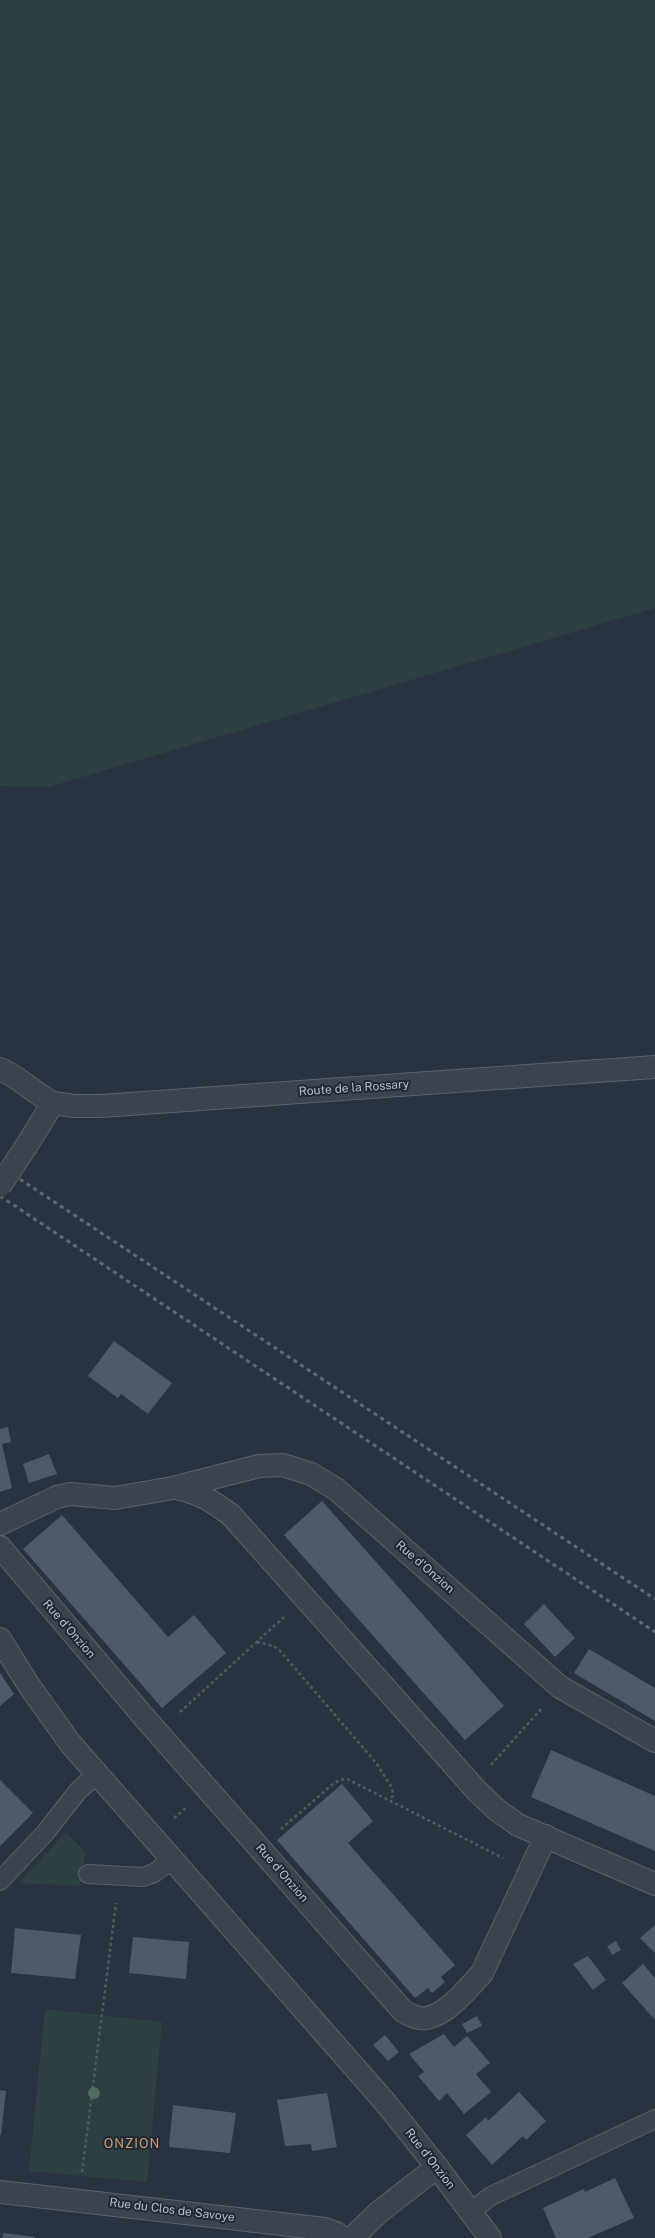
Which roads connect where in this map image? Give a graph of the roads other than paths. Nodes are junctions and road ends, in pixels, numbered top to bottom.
1 (655, 1067) edge
2 (0, 1069) edge
3 (52, 1103) junction
4 (0, 1186) edge
5 (173, 1488) junction
6 (0, 1524) edge
7 (0, 1547) edge
8 (0, 1639) edge
9 (655, 1741) edge
10 (97, 1774) junction
11 (546, 1836) junction
12 (172, 1860) junction
13 (88, 1874) dead end
14 (0, 1881) edge
15 (655, 1884) edge
16 (655, 2119) edge
17 (437, 2167) junction
18 (0, 2192) edge
19 (470, 2212) junction
20 (342, 2238) edge
21 (352, 2238) edge
22 (490, 2238) edge

1 - 3 street, Route de la Rossary
2 - 3 street
3 - 4 street, bridge
5 - 6 street, Rue d'Onzion
5 - 9 street, Rue d'Onzion
5 - 11 street, Rue d'Onzion
7 - 11 street, Rue d'Onzion
8 - 10 street, Rue d'Onzion
10 - 12 street, Rue d'Onzion
10 - 14 lane
11 - 15 street, Rue d'Onzion
12 - 13 lane
12 - 17 street, Rue d'Onzion
16 - 19 lane
17 - 19 street, Rue d'Onzion
17 - 21 street
18 - 20 street, Rue du Clos de Savoye
19 - 22 street, Rue d'Onzion

